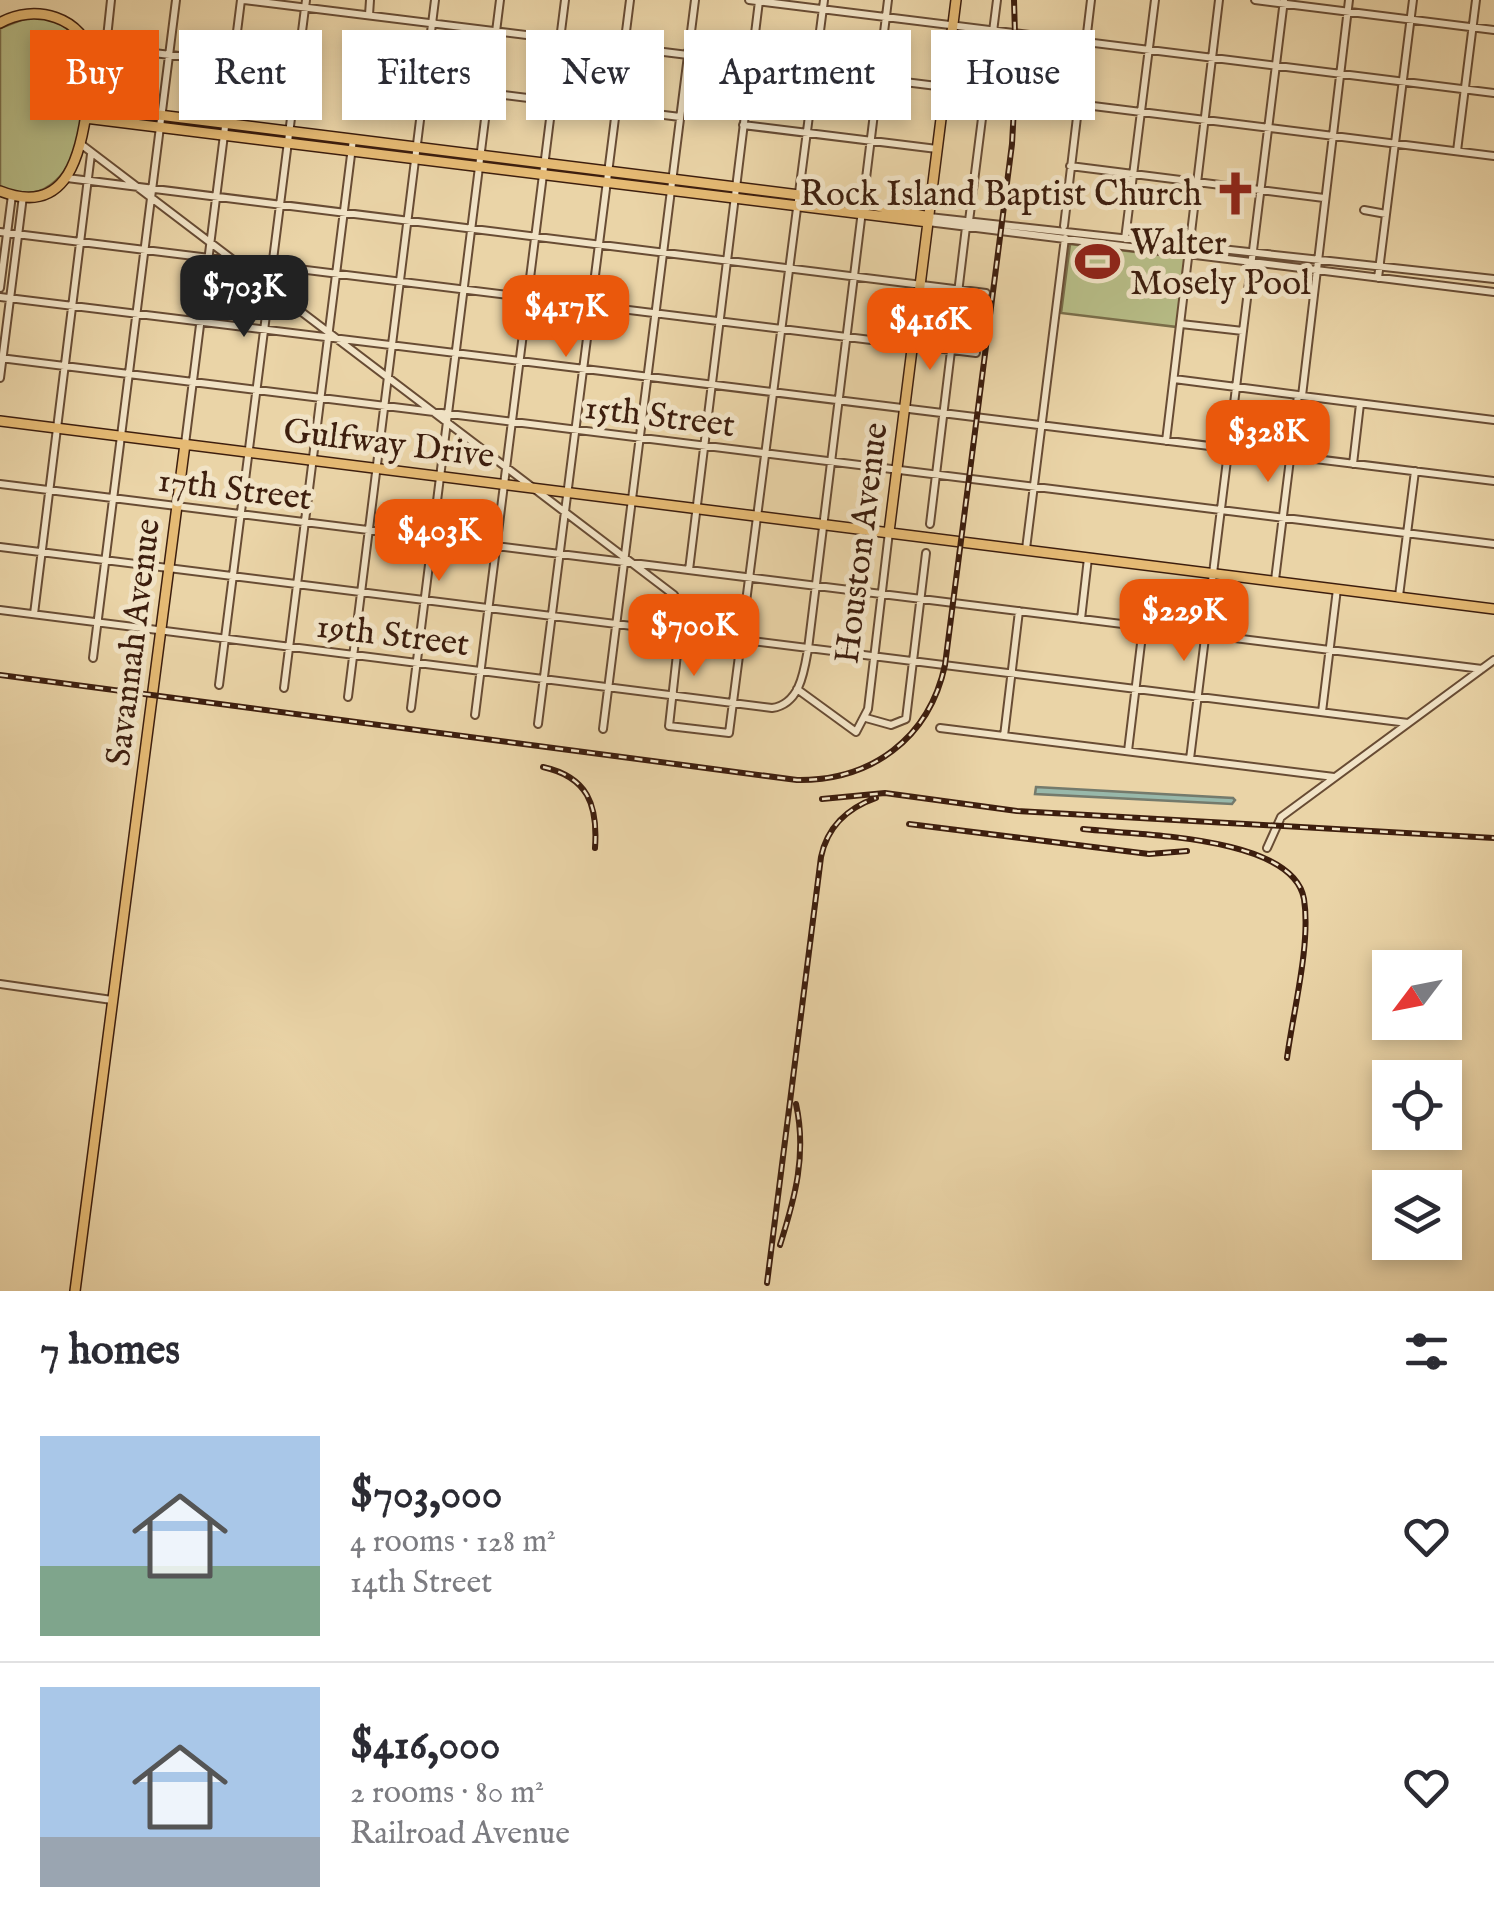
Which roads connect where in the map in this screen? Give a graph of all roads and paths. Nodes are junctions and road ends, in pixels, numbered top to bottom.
1 (37, 0) edge
2 (48, 0) edge
3 (111, 0) edge
4 (176, 0) edge
5 (243, 0) edge
6 (370, 0) edge
7 (435, 0) edge
8 (500, 0) edge
9 (565, 0) edge
10 (630, 0) edge
11 (694, 0) edge
12 (749, 0) edge
13 (888, 0) edge
14 (956, 0) edge
15 (996, 0) edge
16 (1091, 0) edge
17 (1155, 0) edge
18 (1220, 0) edge
19 (1255, 0) edge
20 (1349, 0) edge
21 (1413, 0) edge
22 (1476, 0) edge
23 (759, 1) edge
24 (1284, 2) edge
25 (305, 4) edge
26 (824, 5) edge
27 (1348, 12) junction
28 (40, 13) junction
29 (368, 16) junction
30 (886, 17) junction
31 (1410, 19) junction
32 (0, 23) edge
33 (431, 23) junction
34 (953, 25) junction
35 (1472, 27) junction
36 (73, 30) edge
37 (108, 30) edge
38 (238, 30) edge
39 (302, 30) edge
40 (430, 30) edge
41 (482, 30) edge
42 (496, 30) edge
43 (561, 30) edge
44 (626, 30) edge
45 (691, 30) edge
46 (755, 30) edge
47 (821, 30) edge
48 (884, 30) edge
49 (952, 30) edge
50 (993, 30) joint
51 (1087, 30) edge
52 (1494, 30) edge
53 (1095, 43) edge
54 (1149, 50) junction
55 (159, 53) edge
56 (170, 54) junction
57 (179, 55) edge
58 (1212, 58) junction
59 (1276, 66) junction
60 (1340, 74) junction
61 (1402, 82) junction
62 (684, 86) edge
63 (1465, 90) junction
64 (1494, 93) edge
65 (1095, 106) edge
66 (1141, 112) junction
67 (664, 115) edge
68 (680, 117) junction
69 (85, 120) edge
70 (136, 120) edge
71 (156, 120) edge
72 (225, 120) edge
73 (290, 120) edge
74 (419, 120) edge
75 (485, 120) edge
76 (550, 120) edge
77 (615, 120) edge
78 (744, 120) edge
79 (809, 120) edge
80 (873, 120) edge
81 (941, 120) edge
82 (981, 120) edge
83 (1076, 120) edge
84 (1204, 120) junction
85 (161, 121) junction
86 (743, 125) junction
87 (1269, 128) junction
88 (224, 129) junction
89 (289, 131) junction
90 (808, 133) junction
91 (1332, 135) junction
92 (353, 139) junction
93 (870, 141) junction
94 (288, 143) junction
95 (1394, 143) junction
96 (82, 145) junction
97 (416, 147) junction
98 (938, 150) junction
99 (352, 151) junction
100 (1457, 151) junction
101 (92, 153) junction
102 (1494, 156) edge
103 (415, 159) junction
104 (480, 161) junction
105 (544, 163) junction
106 (1070, 166) junction
107 (608, 171) junction
108 (1133, 174) junction
109 (543, 175) junction
110 (66, 178) junction
111 (672, 179) junction
112 (89, 180) junction
113 (607, 182) junction
114 (1197, 182) junction
115 (137, 187) junction
116 (735, 187) junction
117 (153, 188) junction
118 (670, 190) junction
119 (1262, 190) junction
120 (0, 191) edge
121 (12, 195) junction
122 (24, 196) junction
123 (216, 196) junction
124 (151, 198) junction
125 (734, 198) junction
126 (1324, 198) junction
127 (799, 200) junction
128 (280, 204) junction
129 (862, 208) junction
130 (1364, 210) dead end
131 (344, 212) junction
132 (1386, 214) junction
133 (408, 220) junction
134 (929, 220) junction
135 (968, 224) junction
136 (471, 228) junction
137 (1065, 232) junction
138 (4, 233) edge
139 (18, 234) junction
140 (535, 236) junction
141 (1125, 238) junction
142 (82, 242) junction
143 (210, 242) junction
144 (599, 244) junction
145 (1189, 249) junction
146 (145, 250) junction
147 (663, 251) junction
148 (208, 258) junction
149 (1252, 258) junction
150 (727, 259) junction
151 (1318, 260) junction
152 (236, 262) junction
153 (272, 266) junction
154 (790, 267) junction
155 (1317, 271) junction
156 (1379, 273) junction
157 (336, 274) junction
158 (854, 275) junction
159 (1472, 276) junction
160 (1494, 279) edge
161 (400, 282) junction
162 (920, 284) junction
163 (0, 288) edge
164 (270, 288) junction
165 (958, 289) junction
166 (1470, 289) junction
167 (463, 290) junction
168 (1494, 292) edge
169 (986, 293) dead end
170 (0, 297) edge
171 (10, 298) junction
172 (528, 298) junction
173 (72, 306) junction
174 (592, 306) junction
175 (136, 314) junction
176 (655, 314) junction
177 (200, 322) junction
178 (719, 322) junction
179 (1181, 324) junction
180 (264, 330) junction
181 (782, 330) junction
182 (1243, 332) junction
183 (331, 335) junction
184 (846, 338) junction
185 (392, 346) junction
186 (913, 346) junction
187 (951, 351) junction
188 (455, 353) junction
189 (976, 354) dead end
190 (1, 358) edge
191 (519, 362) junction
192 (65, 366) junction
193 (583, 370) junction
194 (129, 374) junction
195 (388, 377) junction
196 (0, 378) edge
197 (646, 378) junction
198 (1174, 379) junction
199 (193, 382) junction
200 (710, 385) junction
201 (1236, 386) junction
202 (257, 390) junction
203 (774, 393) junction
204 (1300, 396) junction
205 (321, 398) junction
206 (838, 401) junction
207 (1360, 404) junction
208 (384, 406) junction
209 (904, 410) junction
210 (436, 413) junction
211 (944, 413) junction
212 (447, 418) junction
213 (1494, 420) edge
214 (0, 421) edge
215 (512, 422) junction
216 (1042, 425) junction
217 (58, 428) junction
218 (576, 430) junction
219 (121, 436) junction
220 (640, 438) junction
221 (1166, 441) junction
222 (185, 444) junction
223 (704, 446) junction
224 (1228, 448) junction
225 (249, 452) junction
226 (767, 454) junction
227 (1290, 456) junction
228 (312, 460) junction
229 (831, 462) junction
230 (1353, 464) junction
231 (506, 466) junction
232 (376, 468) junction
233 (897, 470) junction
234 (1414, 471) junction
235 (936, 475) junction
236 (440, 476) junction
237 (1494, 481) edge
238 (0, 484) edge
239 (504, 484) junction
240 (534, 488) junction
241 (1034, 488) junction
242 (50, 490) junction
243 (568, 492) junction
244 (113, 498) junction
245 (632, 500) junction
246 (177, 506) junction
247 (695, 508) junction
248 (1220, 510) junction
249 (565, 511) junction
250 (241, 514) junction
251 (759, 516) junction
252 (1282, 518) junction
253 (305, 522) junction
254 (823, 524) junction
255 (930, 524) dead end
256 (369, 530) junction
257 (889, 532) junction
258 (1407, 533) junction
259 (432, 538) junction
260 (1494, 544) edge
261 (496, 546) junction
262 (0, 547) edge
263 (1026, 549) junction
264 (42, 552) junction
265 (926, 553) dead end
266 (560, 554) junction
267 (1088, 557) junction
268 (624, 559) junction
269 (106, 560) junction
270 (635, 564) junction
271 (170, 568) junction
272 (688, 570) junction
273 (1212, 572) junction
274 (233, 576) junction
275 (751, 578) junction
276 (1275, 580) junction
277 (297, 584) junction
278 (815, 586) junction
279 (1337, 588) junction
280 (361, 592) junction
281 (882, 594) junction
282 (1399, 596) junction
283 (920, 600) junction
284 (424, 601) junction
285 (488, 608) junction
286 (1494, 609) edge
287 (0, 610) edge
288 (1019, 612) junction
289 (34, 614) junction
290 (552, 616) junction
291 (1081, 619) junction
292 (98, 622) junction
293 (616, 624) junction
294 (1143, 626) junction
295 (162, 630) junction
296 (680, 632) junction
297 (1205, 634) junction
298 (226, 638) junction
299 (744, 640) junction
300 (289, 646) junction
301 (808, 649) junction
302 (1330, 650) junction
303 (353, 654) junction
304 (874, 656) junction
305 (93, 658) dead end
306 (1494, 660) edge
307 (912, 661) junction
308 (417, 662) junction
309 (1482, 669) junction
310 (480, 670) junction
311 (1011, 674) junction
312 (544, 678) junction
313 (220, 684) dead end
314 (608, 686) junction
315 (284, 688) dead end
316 (797, 689) junction
317 (1135, 689) junction
318 (672, 694) junction
319 (1198, 696) junction
320 (348, 697) dead end
321 (736, 702) junction
322 (411, 708) dead end
323 (1322, 712) junction
324 (475, 715) dead end
325 (866, 718) junction
326 (1408, 722) junction
327 (538, 724) dead end
328 (940, 728) dead end
329 (602, 730) dead end
330 (1004, 736) junction
331 (1128, 751) junction
332 (1190, 759) junction
333 (1334, 776) junction
334 (1267, 848) dead end
335 (0, 984) edge
336 (112, 1000) junction
337 (76, 1290) edge

1 - 28 main road
2 - 28 main road
3 - 37 street
4 - 56 street
5 - 25 street
5 - 38 street, Savannah Avenue
6 - 29 street
7 - 33 street
8 - 42 street
9 - 43 street
10 - 44 street
11 - 45 street
12 - 23 street
13 - 30 street
14 - 34 main road, Houston Avenue
15 - 50 street
16 - 51 street
17 - 54 street
18 - 58 street
19 - 24 street
20 - 27 street
21 - 31 street
22 - 35 street
23 - 26 street
23 - 46 street
24 - 27 street
24 - 59 street
25 - 29 street
25 - 39 street
26 - 30 street
26 - 47 street
27 - 31 street
27 - 60 street
28 - 32 main road
28 - 36 main road
29 - 33 street
30 - 34 street
30 - 48 street
31 - 35 street
31 - 61 street
33 - 40 street
33 - 41 street
34 - 49 main road, Houston Avenue
34 - 50 street
35 - 52 street
35 - 63 street
53 - 54 street
54 - 58 street
54 - 66 street
55 - 56 street
56 - 57 street
56 - 85 street
58 - 59 street
58 - 84 street
59 - 60 street
59 - 87 street
60 - 61 street
60 - 91 street
61 - 63 street
61 - 95 street
62 - 68 street
63 - 64 street
63 - 100 street
65 - 66 street
66 - 84 street
66 - 108 street
67 - 68 street
68 - 111 street
69 - 96 main road
70 - 85 main road
71 - 85 main road
72 - 88 street, Savannah Avenue
73 - 89 street
74 - 97 street
75 - 104 street
76 - 105 street
77 - 107 street
78 - 86 street
79 - 90 street
80 - 93 street
81 - 98 main road, Houston Avenue
82 - 135 street
83 - 106 street
84 - 87 street
84 - 114 street
85 - 88 main road
85 - 88 main road
85 - 117 street
86 - 90 street
86 - 116 street
87 - 91 street
87 - 119 street
88 - 89 main road
88 - 94 main road
88 - 123 street, Savannah Avenue
89 - 92 main road
89 - 94 street
90 - 93 street
90 - 127 street
91 - 95 street
91 - 126 street
92 - 97 main road
92 - 99 street
93 - 98 street
93 - 129 street
94 - 99 main road
94 - 128 street
95 - 100 street
95 - 132 street
96 - 101 street
96 - 110 main road
97 - 103 street
97 - 104 main road
98 - 134 main road, Houston Avenue
99 - 103 main road
99 - 131 street
100 - 102 street
101 - 112 street
101 - 115 street
103 - 104 main road
103 - 133 street
104 - 105 main road
104 - 109 main road
104 - 136 street
105 - 107 main road
105 - 109 street
106 - 108 street
106 - 137 street
107 - 111 main road
107 - 113 street
108 - 114 street
108 - 141 street
109 - 113 main road
109 - 140 street
110 - 112 street
110 - 122 main road
111 - 116 main road
111 - 118 street
112 - 115 street
112 - 142 street
113 - 118 main road
113 - 144 street
114 - 119 street
114 - 145 street
115 - 117 street
115 - 124 street
116 - 125 street
116 - 127 main road
117 - 123 street
117 - 124 street
118 - 125 main road
118 - 147 street
119 - 126 street
119 - 149 street
120 - 121 main road
121 - 122 main road
121 - 138 street
122 - 139 street
123 - 128 street
123 - 143 street, Savannah Avenue
124 - 143 street
124 - 146 street
125 - 127 main road
125 - 150 street
126 - 151 street
127 - 129 main road
127 - 154 street
128 - 131 street
128 - 153 street
129 - 134 main road
129 - 158 street
130 - 132 street
131 - 133 street
131 - 157 street
132 - 156 street
133 - 136 street
133 - 161 street
134 - 135 street
134 - 162 main road, Houston Avenue
135 - 137 street
135 - 165 street
136 - 140 street
136 - 167 street
137 - 141 street
137 - 145 street
137 - 216 street
138 - 139 street
138 - 163 street
139 - 142 street
139 - 171 street
140 - 144 street
140 - 172 street
141 - 145 street
142 - 146 street
142 - 173 street
143 - 148 street, Savannah Avenue
143 - 152 street
144 - 147 street
144 - 174 street
145 - 149 street
145 - 179 street
146 - 148 street
146 - 175 street
147 - 150 street
147 - 176 street
148 - 152 street
148 - 177 street, Savannah Avenue
149 - 151 street
149 - 155 street
149 - 182 street
150 - 154 street
150 - 178 street
151 - 155 street
151 - 156 street
152 - 153 street
152 - 164 street
153 - 157 street
153 - 164 street
154 - 158 street
154 - 181 street
155 - 156 street
155 - 204 street
156 - 159 street
156 - 166 street
157 - 161 street
157 - 183 street
158 - 162 street
158 - 184 street
159 - 160 street
159 - 166 street
161 - 167 street
161 - 185 street
162 - 165 street
162 - 186 main road, Houston Avenue
164 - 180 street
164 - 183 street
165 - 169 street
165 - 187 street
166 - 168 street
167 - 172 street
167 - 188 street
170 - 171 street
171 - 173 street
171 - 190 street
172 - 174 street
172 - 191 street
173 - 175 street
173 - 192 street
174 - 176 street
174 - 193 street
175 - 177 street
175 - 194 street
176 - 178 street
176 - 197 street
177 - 180 street
177 - 199 street, Savannah Avenue
178 - 181 street
178 - 200 street
179 - 182 street
179 - 198 street
180 - 183 street
180 - 202 street
181 - 184 street
181 - 203 street
182 - 201 street
183 - 185 street
183 - 195 street
183 - 205 street
184 - 186 street
184 - 206 street
185 - 188 street
185 - 195 street
186 - 187 street
186 - 209 main road, Houston Avenue
187 - 189 street
187 - 211 street
188 - 191 street
188 - 212 street
190 - 192 street
190 - 196 street
191 - 193 street
191 - 215 street
192 - 194 street
192 - 217 street
193 - 197 street
193 - 218 street
194 - 199 street
194 - 219 street
195 - 208 street
195 - 210 street
197 - 200 street
197 - 220 street
198 - 201 street
198 - 221 street
199 - 202 street
199 - 222 street, Savannah Avenue
200 - 203 street
200 - 223 street
201 - 204 street
201 - 224 street
202 - 205 street
202 - 225 street
203 - 206 street
203 - 226 street
204 - 207 street
204 - 227 street
205 - 208 street
205 - 228 street
206 - 209 street
206 - 229 street
207 - 213 street
207 - 230 street
208 - 210 street
208 - 232 street
209 - 211 street
209 - 233 main road, Houston Avenue
210 - 212 street
211 - 216 street
211 - 235 street
212 - 215 street, 15th Street
212 - 231 street
212 - 236 street
214 - 217 main road, Gulfway Drive
215 - 218 street, 15th Street
215 - 231 street
216 - 221 street
216 - 241 street
217 - 219 main road, Gulfway Drive
217 - 242 street
218 - 220 street, 15th Street
218 - 243 street
219 - 222 main road, Gulfway Drive
219 - 244 street
220 - 223 street, 15th Street
220 - 245 street
221 - 224 street
222 - 225 main road, Gulfway Drive
222 - 246 main road, Savannah Avenue
223 - 226 street, 15th Street
223 - 247 street
224 - 227 street
224 - 248 street
225 - 228 main road, Gulfway Drive
225 - 250 street
226 - 229 street, 15th Street
226 - 251 street
227 - 230 street
227 - 252 street
228 - 232 main road, Gulfway Drive
228 - 253 street
229 - 233 street, 15th Street
229 - 254 street
230 - 234 street
231 - 239 street
231 - 240 street
232 - 236 main road, Gulfway Drive
232 - 256 street
233 - 235 street, 15th Street
233 - 257 main road, Houston Avenue
234 - 237 street
234 - 258 street
235 - 241 street, 15th Street
235 - 255 street
236 - 239 main road, Gulfway Drive
236 - 259 street
238 - 242 street, 17th Street
239 - 240 main road, Gulfway Drive
239 - 261 street
240 - 243 main road, Gulfway Drive
240 - 249 street
241 - 248 street, 15th Street
241 - 263 street
242 - 244 street, 17th Street
242 - 264 street
243 - 245 main road, Gulfway Drive
243 - 249 street
244 - 246 street, 17th Street
244 - 269 street
245 - 247 main road, Gulfway Drive
245 - 268 street
246 - 250 street, 17th Street
246 - 271 main road, Savannah Avenue
247 - 251 main road, Gulfway Drive
247 - 272 street
248 - 252 street, 15th Street
248 - 273 street
249 - 266 street
249 - 268 street
250 - 253 street, 17th Street
250 - 274 street
251 - 254 main road, Gulfway Drive
251 - 275 street
252 - 258 street, 15th Street
252 - 276 street
253 - 256 street, 17th Street
253 - 277 street
254 - 257 main road, Gulfway Drive
254 - 278 street
256 - 259 street, 17th Street
256 - 280 street
257 - 263 main road, Gulfway Drive
257 - 281 street, Houston Avenue
258 - 260 street, 15th Street
258 - 282 street
259 - 261 street, 17th Street
259 - 284 street
261 - 266 street, 17th Street
261 - 285 street
262 - 264 street
263 - 267 main road, Gulfway Drive
264 - 269 street
264 - 289 street
265 - 283 street
266 - 268 street, 17th Street
266 - 290 street
267 - 273 main road, Gulfway Drive
267 - 291 street
268 - 270 street, 17th Street
268 - 293 street
269 - 271 street
269 - 292 street
270 - 272 street, 17th Street
270 - 296 street
271 - 274 street
271 - 295 main road, Savannah Avenue
272 - 275 street, 17th Street
273 - 276 main road, Gulfway Drive
273 - 297 street
274 - 277 street
274 - 298 street
275 - 278 street, 17th Street
275 - 299 street
276 - 279 main road, Gulfway Drive
277 - 280 street
277 - 300 street
278 - 281 street, 17th Street
278 - 301 street
279 - 282 main road, Gulfway Drive
279 - 302 street
280 - 284 street
280 - 303 street
281 - 283 street, 17th Street
281 - 304 street, Houston Avenue
282 - 286 main road, Gulfway Drive
283 - 288 street, 17th Street
283 - 307 street
284 - 285 street
284 - 308 street
285 - 290 street
285 - 310 street
287 - 289 street, 19th Street
288 - 291 street, 17th Street
288 - 311 street
289 - 292 street, 19th Street
290 - 293 street
290 - 312 street
291 - 294 street, 17th Street
292 - 295 street, 19th Street
292 - 305 street
293 - 296 street
293 - 314 street
294 - 297 street, 17th Street
294 - 317 street
295 - 298 street, 19th Street
295 - 336 main road, Savannah Avenue
296 - 299 street
296 - 318 street
297 - 302 street, 17th Street
297 - 319 street
298 - 300 street, 19th Street
298 - 313 street
299 - 301 street
299 - 321 street
300 - 303 street, 19th Street
300 - 315 street
301 - 304 street
301 - 316 street
302 - 309 street, 17th Street
302 - 323 street
303 - 308 street, 19th Street
303 - 320 street
304 - 307 street
304 - 325 street, Houston Avenue
306 - 309 street
307 - 311 street
307 - 325 street
308 - 310 street, 19th Street
308 - 322 street
309 - 326 street
310 - 312 street, 19th Street
310 - 324 street
311 - 317 street
311 - 330 street
312 - 314 street, 19th Street
312 - 327 street
314 - 318 street, 19th Street
314 - 329 street
316 - 321 street, 19th Street
316 - 325 street, Houston Avenue
317 - 319 street
317 - 331 street
318 - 321 street, 19th Street
318 - 321 street
319 - 323 street
319 - 332 street
323 - 326 street
326 - 333 street
328 - 330 street
330 - 331 street
331 - 332 street
332 - 333 street
333 - 334 street
335 - 336 street
336 - 337 main road, Savannah Avenue

